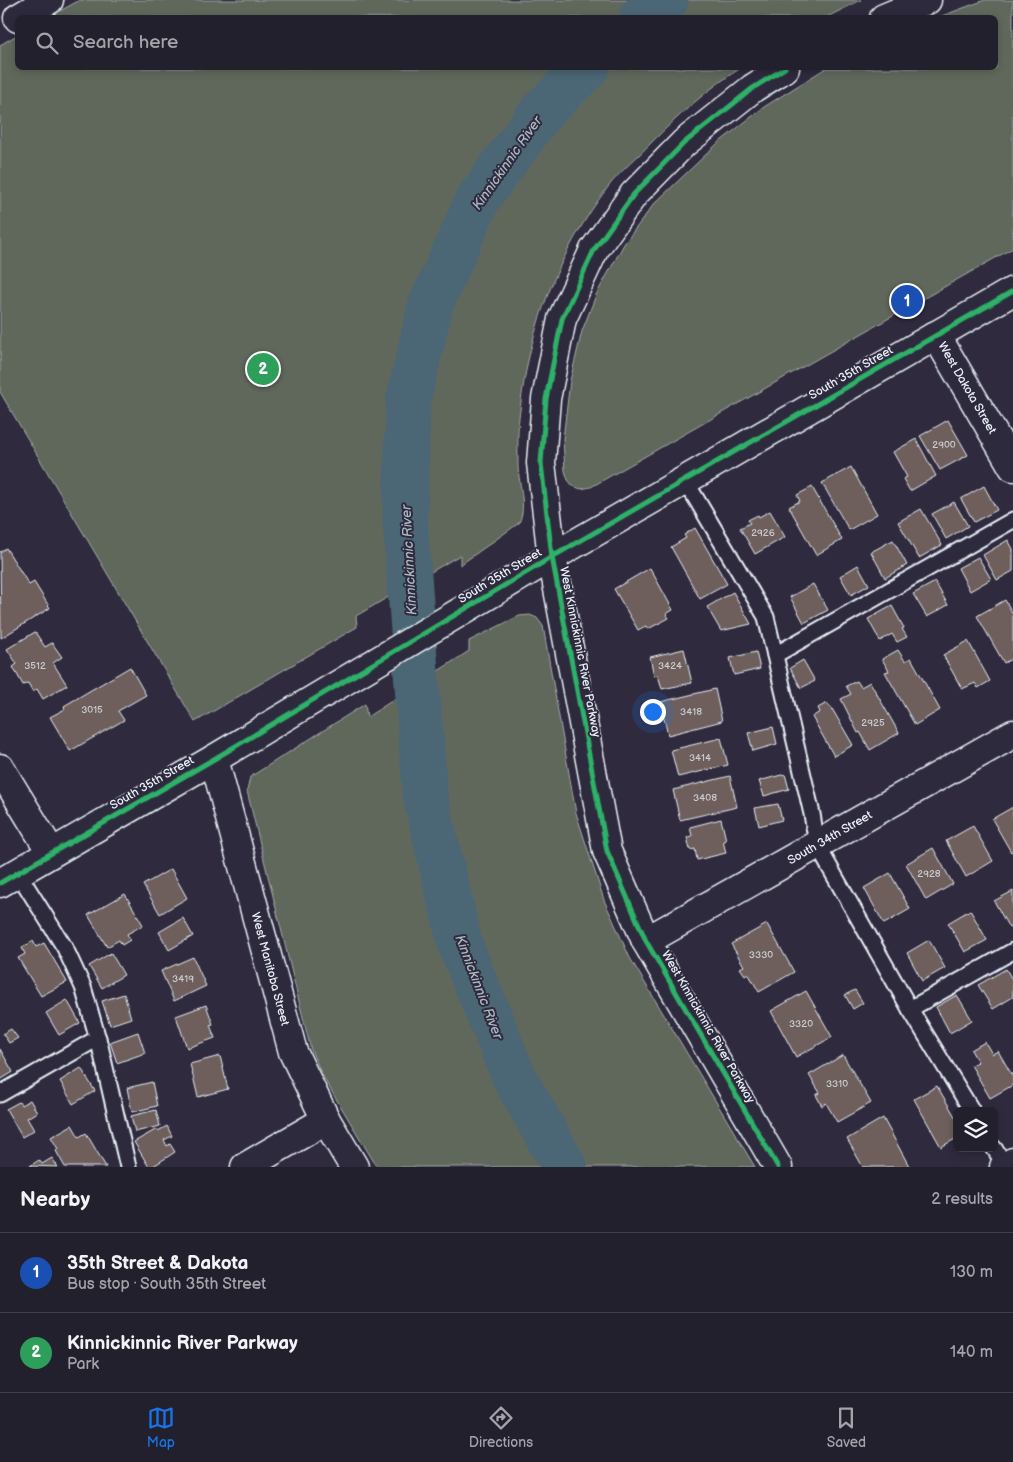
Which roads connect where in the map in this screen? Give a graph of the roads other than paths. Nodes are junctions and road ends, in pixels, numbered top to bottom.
1 (49, 0) edge
2 (927, 0) edge
3 (23, 15) edge
4 (891, 15) edge
5 (15, 20) edge
6 (0, 28) edge
7 (782, 70) edge
8 (1013, 291) edge
9 (936, 335) junction
10 (1013, 467) edge
11 (685, 480) junction
12 (1013, 520) edge
13 (552, 557) junction
14 (775, 655) junction
15 (1013, 734) edge
16 (214, 759) junction
17 (0, 768) edge
18 (817, 846) junction
19 (50, 852) junction
20 (9, 878) edge
21 (646, 941) junction
22 (1013, 951) edge
23 (910, 1009) junction
24 (98, 1038) junction
25 (0, 1094) edge
26 (970, 1107) edge
27 (326, 1120) junction
28 (996, 1152) edge
29 (1013, 1162) edge
30 (128, 1167) edge
31 (245, 1167) edge
32 (354, 1167) edge
33 (778, 1167) edge
34 (1005, 1167) edge

1 - 3 street
2 - 4 street
5 - 6 street
7 - 13 street, West Kinnickinnic River Parkway
8 - 9 street, South 35th Street
9 - 10 street, West Dakota Street
9 - 11 street, South 35th Street
11 - 13 street, South 35th Street
11 - 14 lane
12 - 14 lane
13 - 16 street, South 35th Street
13 - 21 street, West Kinnickinnic River Parkway
14 - 18 lane
15 - 18 street, South 34th Street
16 - 19 street, South 35th Street
16 - 27 street, West Manitoba Street
17 - 19 street
18 - 21 street, South 34th Street
18 - 23 lane
19 - 20 street, South 35th Street
20 - 24 lane
21 - 33 street, West Kinnickinnic River Parkway
22 - 23 lane
23 - 26 lane
24 - 25 lane
24 - 30 lane
27 - 31 street
27 - 32 street, West Manitoba Street
28 - 34 lane
29 - 34 street

